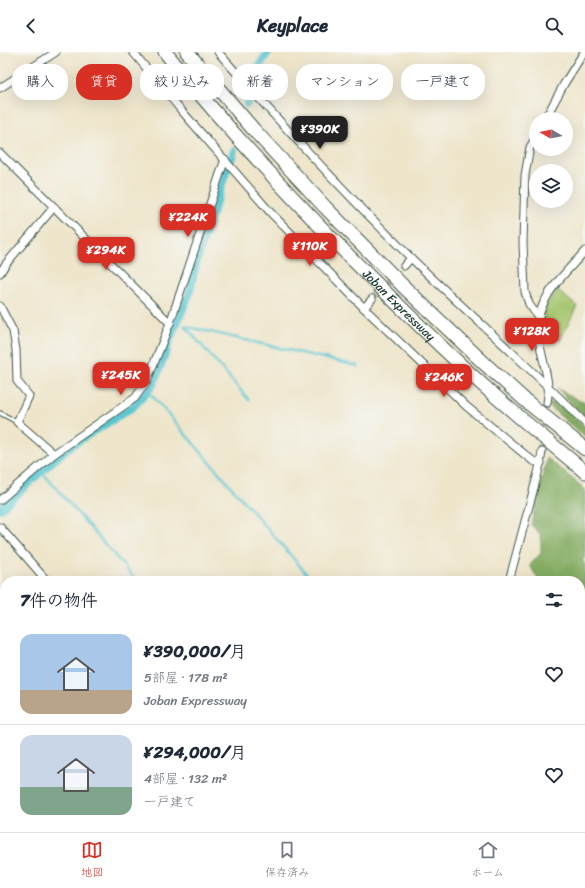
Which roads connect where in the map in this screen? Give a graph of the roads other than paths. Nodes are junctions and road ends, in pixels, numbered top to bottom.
1 (56, 52) edge
2 (133, 52) edge
3 (165, 52) edge
4 (187, 52) edge
5 (218, 52) edge
6 (584, 52) edge
7 (0, 88) edge
8 (549, 112) edge
9 (0, 153) edge
10 (529, 153) edge
11 (224, 159) junction
12 (54, 207) junction
13 (585, 251) edge
14 (411, 258) junction
15 (404, 266) tunnel mouth
16 (0, 273) edge
17 (372, 299) tunnel mouth
18 (0, 306) edge
19 (364, 308) junction
20 (538, 317) junction
21 (170, 323) junction
22 (548, 386) junction
23 (547, 403) tunnel mouth
24 (0, 413) edge
25 (17, 422) junction
26 (585, 423) edge
27 (585, 449) edge
28 (542, 452) tunnel mouth
29 (54, 454) junction
30 (541, 463) junction
31 (585, 472) edge
32 (0, 500) edge
33 (0, 527) edge
34 (43, 576) edge
35 (511, 576) edge

1 - 7 street
2 - 11 street
3 - 31 highway, Joban Expressway
4 - 27 highway, Joban Expressway
5 - 14 street
6 - 8 street
9 - 12 street
10 - 20 street
11 - 19 street
11 - 21 street
12 - 16 street
12 - 21 street
13 - 20 street
14 - 15 street
14 - 22 street
17 - 19 street
18 - 25 street
19 - 30 street
20 - 22 street
21 - 29 street
22 - 23 street
22 - 26 street
24 - 25 lane
25 - 29 street
28 - 30 street
29 - 32 street
30 - 35 street
33 - 34 street

